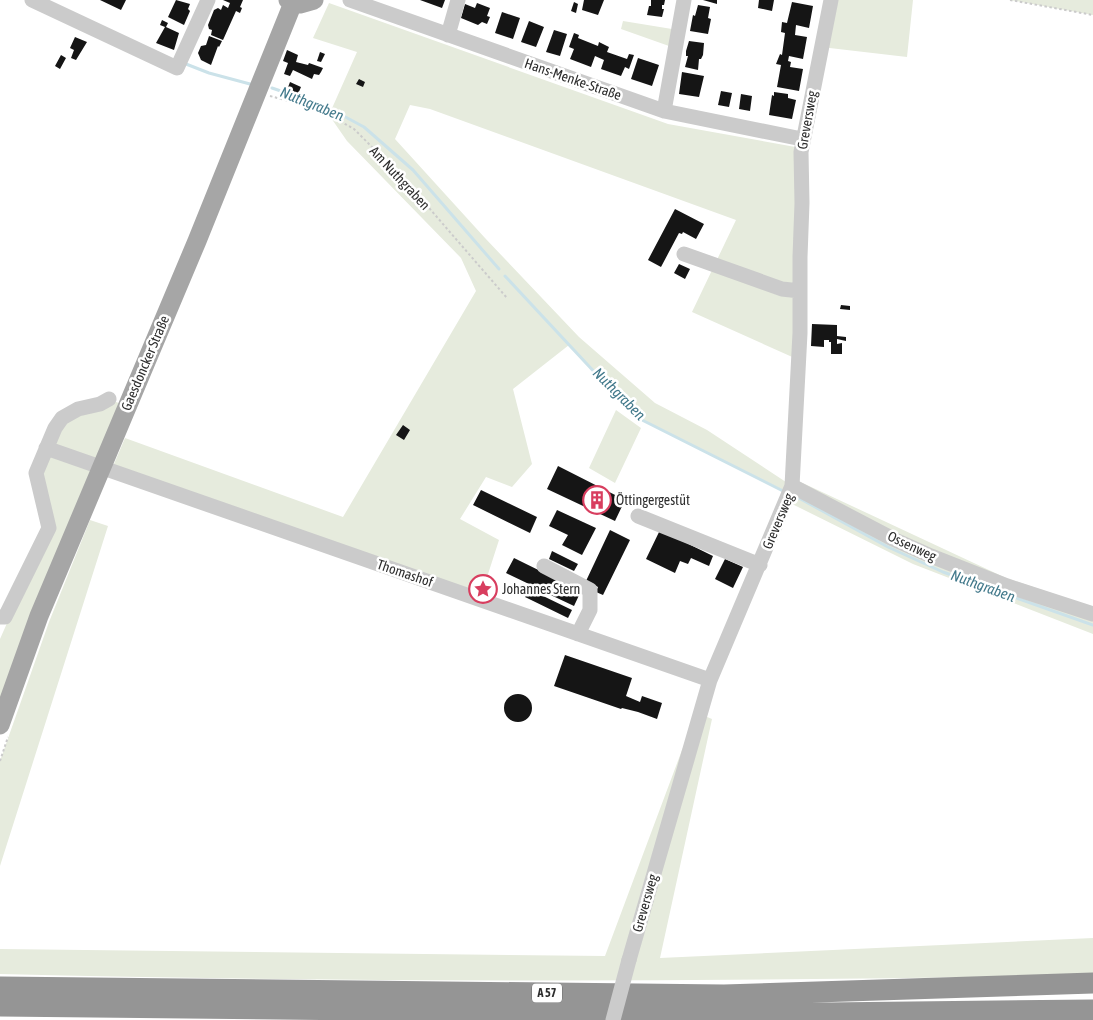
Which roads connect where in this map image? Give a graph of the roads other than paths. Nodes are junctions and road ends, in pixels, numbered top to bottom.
1 (32, 0) edge
2 (208, 0) edge
3 (314, 0) edge
4 (350, 0) edge
5 (458, 0) edge
6 (684, 0) edge
7 (831, 0) edge
8 (290, 2) edge
9 (448, 35) junction
10 (664, 111) junction
11 (802, 140) junction
12 (684, 254) dead end
13 (800, 291) junction
14 (109, 400) dead end
15 (46, 448) junction
16 (100, 468) junction
17 (792, 486) junction
18 (638, 516) dead end
19 (760, 565) junction
20 (544, 566) dead end
21 (1093, 614) edge
22 (0, 617) edge
23 (578, 634) junction
24 (710, 680) junction
25 (0, 725) edge
26 (1093, 983) edge
27 (0, 986) edge
28 (0, 1006) edge
29 (1093, 1010) edge
30 (613, 1020) edge

1 - 2 street
3 - 8 main road, Gaesdoncker Straße
4 - 9 street, Hans-Menke-Straße
5 - 9 street
6 - 10 street
7 - 11 street, Greversweg
8 - 16 main road, Gaesdoncker Straße
9 - 10 street, Hans-Menke-Straße
10 - 11 street, Hans-Menke-Straße
11 - 13 street, Greversweg
12 - 13 street
13 - 17 street, Greversweg
14 - 15 street
15 - 16 street, Thomashof
15 - 22 street
16 - 23 street, Thomashof
16 - 25 main road, Gaesdoncker Straße
17 - 19 street, Greversweg
17 - 21 street, Ossenweg
18 - 19 street
19 - 24 street, Greversweg
20 - 23 street
23 - 24 street, Thomashof
24 - 30 street, Greversweg, bridge
26 - 27 highway, A 57
28 - 29 highway, A 57

